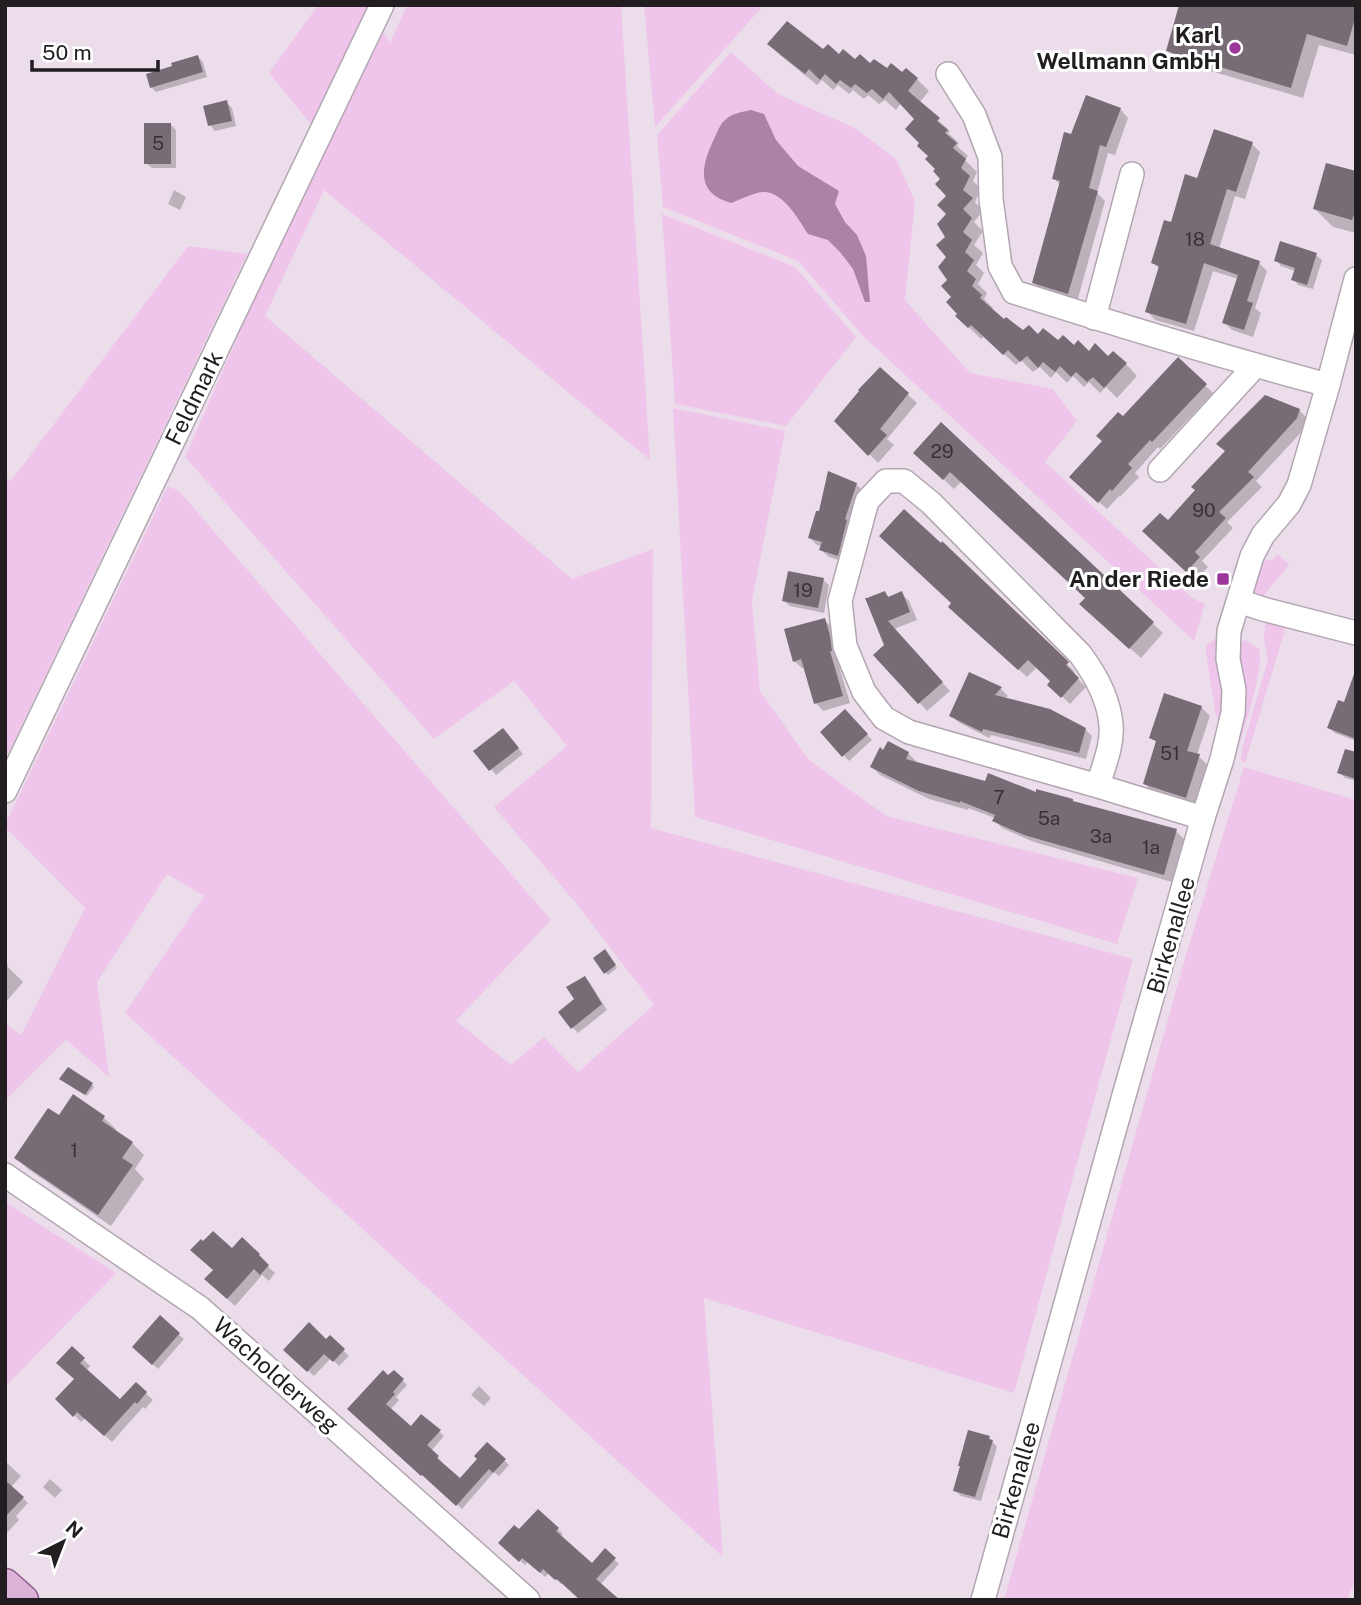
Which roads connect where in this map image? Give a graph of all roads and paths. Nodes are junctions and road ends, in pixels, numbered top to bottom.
1 (382, 5) edge
2 (948, 74) dead end
3 (1132, 174) dead end
4 (1356, 279) edge
5 (1094, 318) junction
6 (1255, 366) junction
7 (1328, 385) junction
8 (1160, 470) dead end
9 (1238, 601) junction
10 (1356, 633) edge
11 (1098, 786) junction
12 (5, 791) edge
13 (1203, 818) junction
14 (5, 1175) edge
15 (5, 1584) edge
16 (23, 1600) edge
17 (527, 1600) edge
18 (983, 1600) edge

1 - 12 street, Feldmark
2 - 5 street
3 - 5 street
4 - 7 street, Birkenallee
5 - 6 street
6 - 7 street
6 - 8 street
7 - 9 street, Birkenallee
9 - 10 street
9 - 13 street, Birkenallee
11 - 11 street
11 - 13 street
13 - 18 street, Birkenallee
14 - 17 street, Wacholderweg
15 - 16 main road

